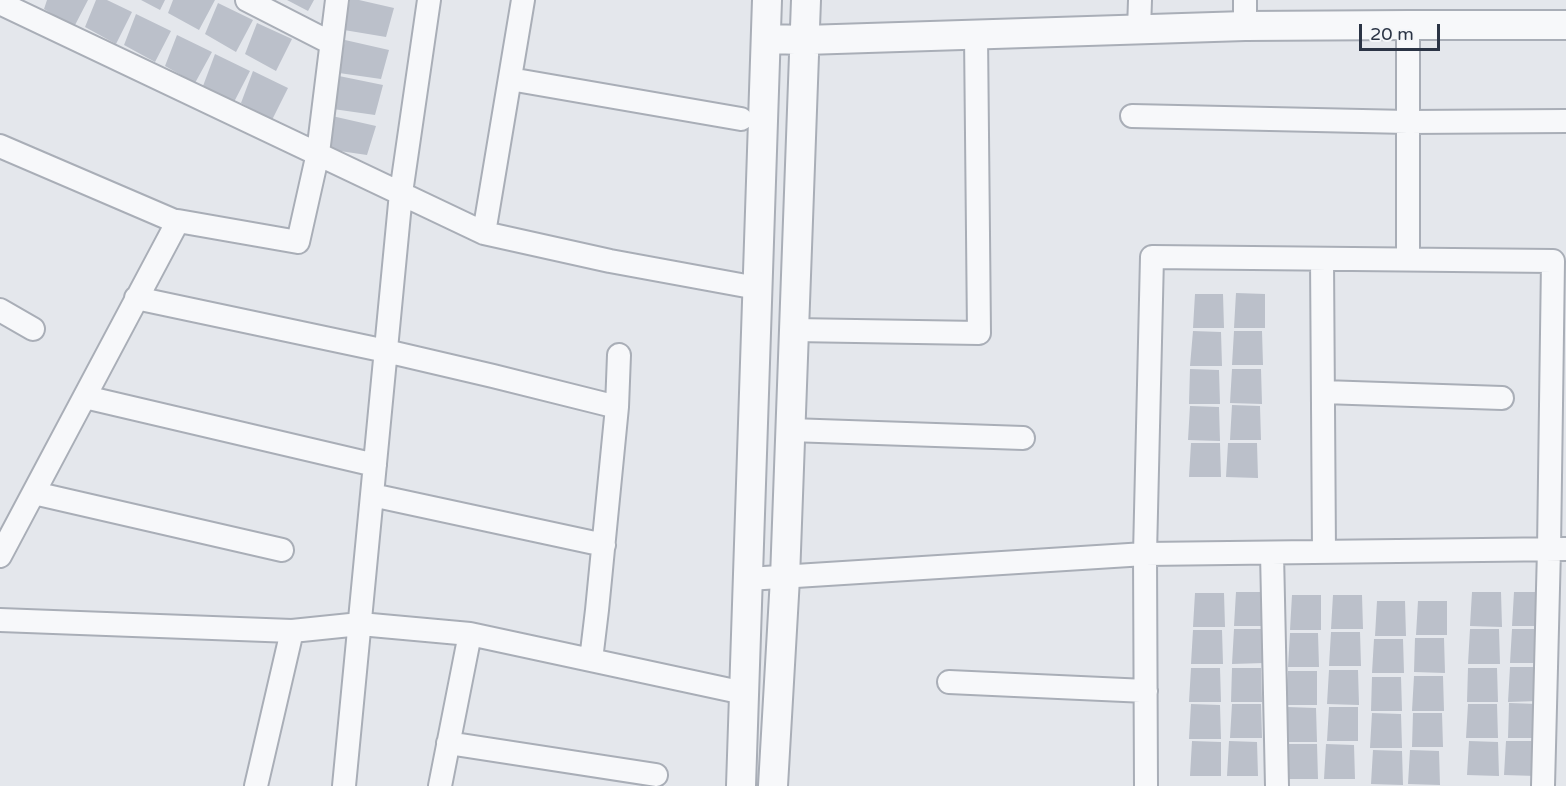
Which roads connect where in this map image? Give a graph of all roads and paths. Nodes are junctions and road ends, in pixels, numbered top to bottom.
1 (247, 0) edge
2 (337, 0) edge
3 (429, 0) edge
4 (523, 0) edge
5 (767, 0) edge
6 (806, 0) edge
7 (1140, 0) edge
8 (0, 3) edge
9 (1245, 13) edge
10 (1408, 25) junction
11 (1566, 25) edge
12 (1139, 30) junction
13 (976, 35) junction
14 (766, 39) junction
15 (805, 40) junction
16 (331, 43) junction
17 (510, 79) junction
18 (1132, 117) dead end
19 (741, 119) dead end
20 (1566, 121) edge
21 (1408, 122) junction
22 (0, 146) edge
23 (318, 153) junction
24 (401, 193) junction
25 (177, 222) junction
26 (484, 233) junction
27 (1322, 258) junction
28 (1408, 259) junction
29 (757, 288) junction
30 (136, 298) junction
31 (0, 310) edge
32 (33, 329) dead end
33 (794, 330) junction
34 (386, 351) junction
35 (619, 355) dead end
36 (1323, 392) junction
37 (85, 397) junction
38 (1502, 398) dead end
39 (617, 407) junction
40 (790, 430) junction
41 (1023, 438) dead end
42 (375, 465) junction
43 (34, 493) junction
44 (372, 495) junction
45 (604, 545) junction
46 (1558, 549) edge
47 (282, 550) dead end
48 (1324, 552) junction
49 (1272, 553) junction
50 (1145, 554) junction
51 (0, 556) edge
52 (784, 578) junction
53 (748, 579) junction
54 (0, 620) edge
55 (360, 624) junction
56 (292, 631) junction
57 (470, 634) junction
58 (591, 660) junction
59 (949, 682) dead end
60 (1146, 691) junction
61 (744, 693) junction
62 (448, 743) junction
63 (1555, 754) edge
64 (656, 775) dead end
65 (256, 786) edge
66 (344, 786) edge
67 (440, 786) edge
68 (741, 786) edge
69 (773, 786) edge
70 (1146, 786) edge
71 (1278, 786) edge
72 (1544, 786) edge

1 - 16 street
2 - 16 street
3 - 24 street
4 - 17 street
5 - 14 street
6 - 15 street
7 - 12 street
8 - 23 street
9 - 10 street
9 - 12 street
10 - 11 street
10 - 21 street
12 - 13 street
13 - 15 street
13 - 33 street
14 - 15 street
14 - 29 street
15 - 33 street
16 - 23 street
17 - 19 street
17 - 26 street
18 - 21 street
20 - 21 street
21 - 28 street
22 - 25 street
23 - 24 street
23 - 25 street
24 - 26 street
24 - 34 street
25 - 30 street
26 - 29 street
27 - 28 street
27 - 36 street
27 - 50 street
28 - 46 street
29 - 53 street
30 - 34 street
30 - 37 street
31 - 32 street
33 - 40 street
34 - 39 street
34 - 42 street
35 - 39 street
36 - 38 street
36 - 48 street
37 - 42 street
37 - 43 street
39 - 45 street
40 - 41 street
40 - 52 street
42 - 44 street
43 - 47 street
43 - 51 street
44 - 45 street
44 - 55 street
45 - 58 street
46 - 48 street
46 - 63 street
48 - 49 street
49 - 50 street
49 - 71 street
50 - 52 street
50 - 60 street
52 - 53 street
52 - 69 street
53 - 61 street
54 - 56 street
55 - 56 street
55 - 57 street
55 - 66 street
56 - 65 street
57 - 58 street
57 - 62 street
58 - 61 street
59 - 60 street
60 - 70 street
61 - 68 street
62 - 64 street
62 - 67 street
63 - 72 street

